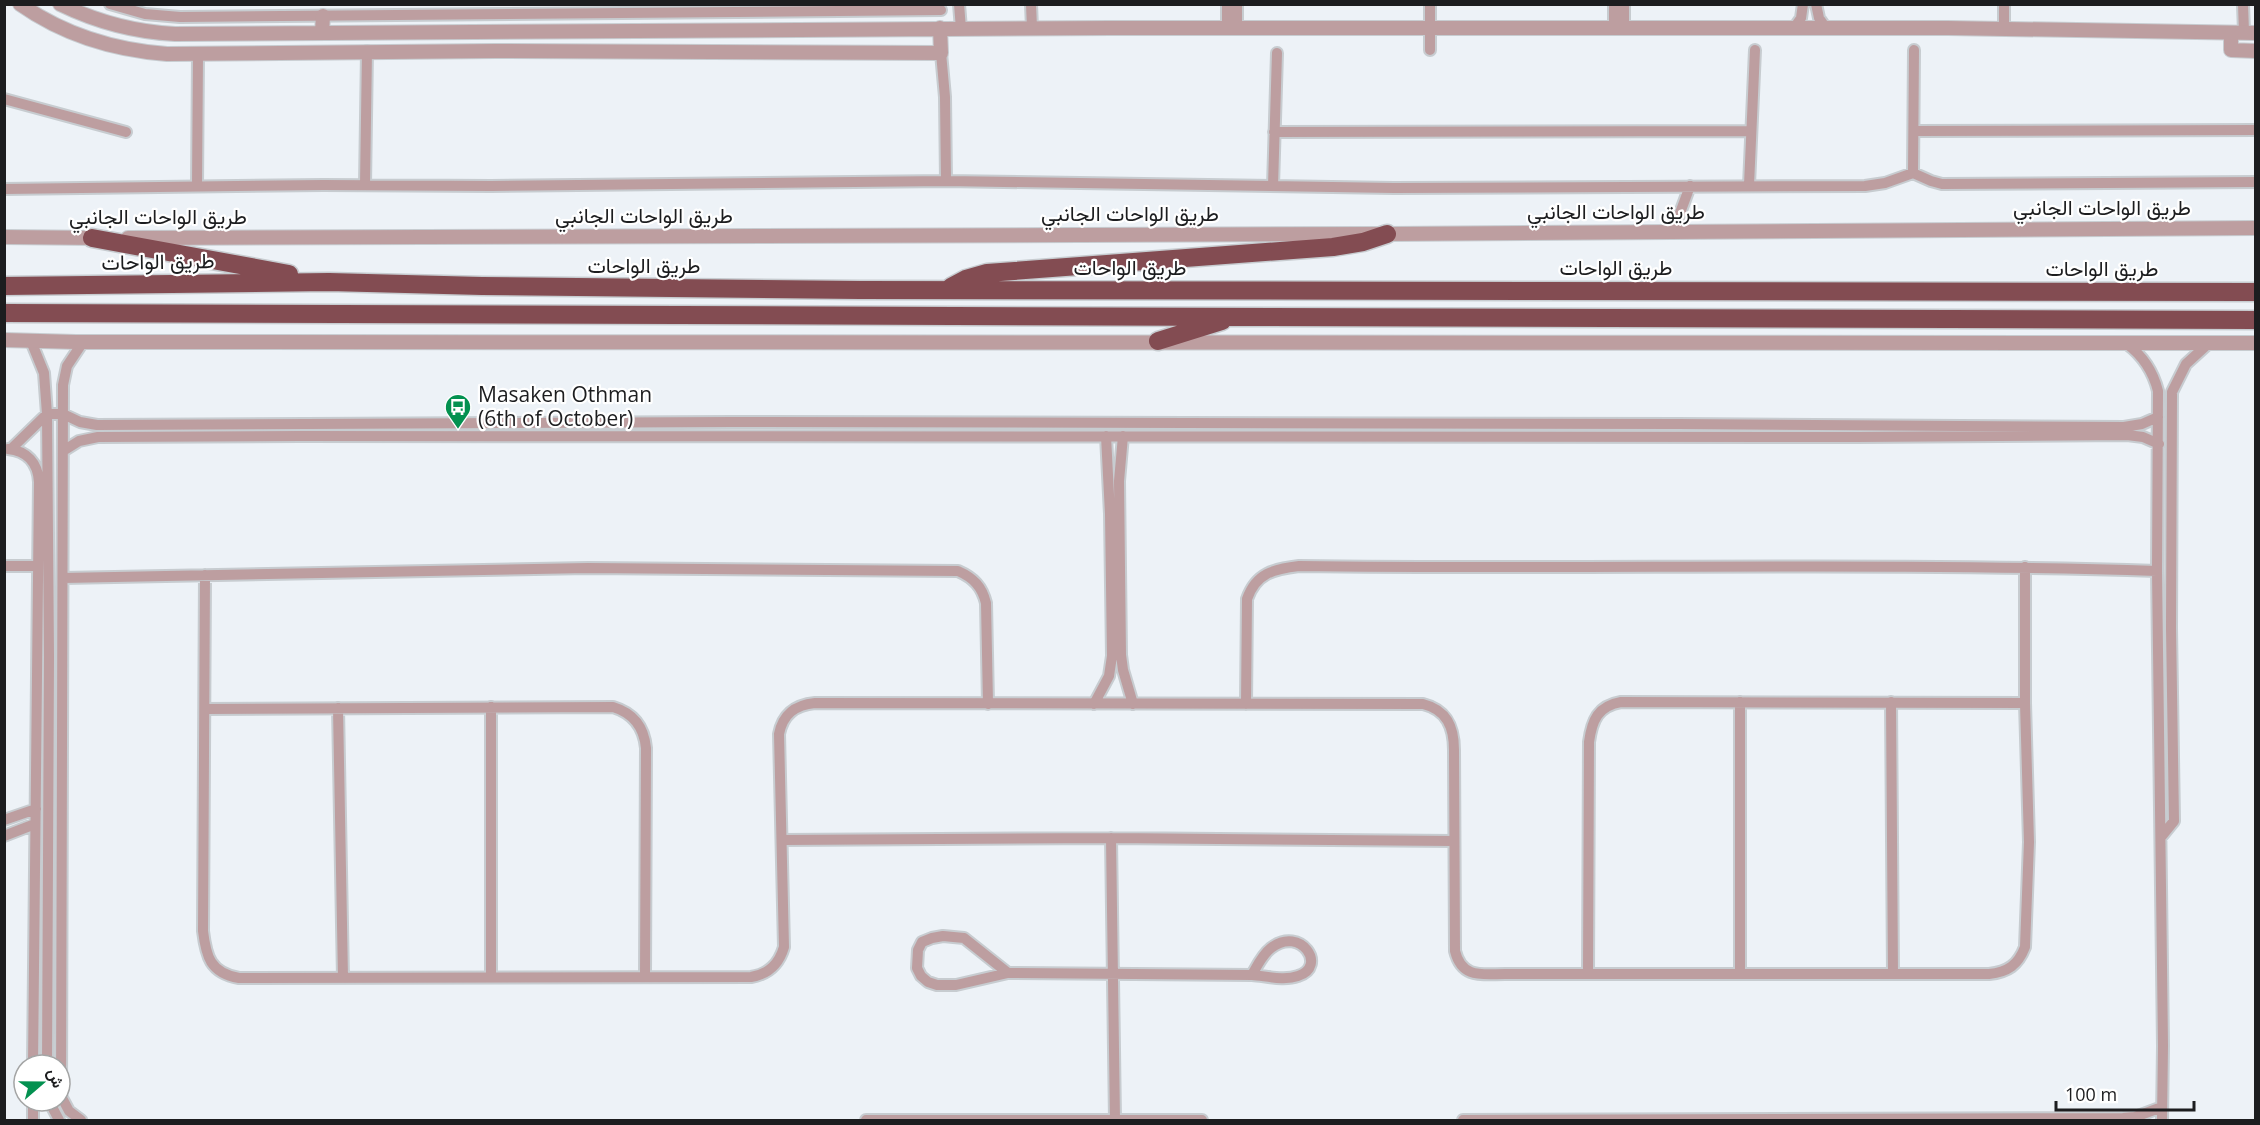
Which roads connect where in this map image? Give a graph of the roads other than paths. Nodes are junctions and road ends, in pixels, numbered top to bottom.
1 (20, 4) edge
2 (60, 4) edge
3 (110, 4) edge
4 (959, 4) edge
5 (1030, 4) edge
6 (1227, 4) edge
7 (1237, 4) edge
8 (1430, 4) edge
9 (1614, 4) edge
10 (1624, 4) edge
11 (1803, 4) edge
12 (1816, 4) edge
13 (2004, 4) edge
14 (2243, 4) edge
15 (941, 7) edge
16 (511, 10) edge
17 (323, 16) junction
18 (940, 28) junction
19 (1032, 28) junction
20 (1232, 28) junction
21 (1430, 28) junction
22 (1619, 28) junction
23 (1794, 28) junction
24 (1826, 28) junction
25 (961, 29) junction
26 (2004, 29) junction
27 (322, 32) junction
28 (2244, 33) edge
29 (1430, 50) dead end
30 (1755, 50) dead end
31 (1914, 50) dead end
32 (368, 51) junction
33 (2256, 51) edge
34 (941, 53) junction
35 (1277, 53) dead end
36 (198, 54) junction
37 (4, 99) edge
38 (1914, 130) junction
39 (2256, 130) edge
40 (1751, 131) junction
41 (126, 132) dead end
42 (1274, 132) junction
43 (1913, 172) junction
44 (946, 181) junction
45 (2256, 182) edge
46 (366, 185) junction
47 (1749, 185) junction
48 (197, 186) junction
49 (1273, 186) junction
50 (1690, 186) junction
51 (4, 189) edge
52 (2256, 228) edge
53 (1673, 232) junction
54 (1387, 234) junction
55 (4, 237) edge
56 (92, 238) junction
57 (329, 282) junction
58 (4, 286) edge
59 (601, 288) junction
60 (947, 290) junction
61 (2256, 292) edge
62 (4, 313) edge
63 (602, 316) junction
64 (1240, 316) junction
65 (2256, 320) edge
66 (4, 340) edge
67 (31, 341) junction
68 (1158, 341) junction
69 (82, 342) junction
70 (2209, 343) junction
71 (2256, 343) edge
72 (2127, 344) junction
73 (46, 384) junction
74 (63, 385) junction
75 (2158, 391) junction
76 (2172, 392) junction
77 (47, 414) junction
78 (63, 414) junction
79 (2158, 417) junction
80 (732, 422) junction
81 (1678, 423) junction
82 (277, 424) junction
83 (927, 424) junction
84 (1981, 425) junction
85 (277, 436) junction
86 (927, 436) junction
87 (1106, 436) junction
88 (1123, 436) junction
89 (1981, 436) junction
90 (730, 437) junction
91 (1678, 437) junction
92 (2158, 444) junction
93 (8, 449) edge
94 (63, 451) junction
95 (2159, 493) junction
96 (2172, 493) junction
97 (4, 566) edge
98 (38, 567) junction
99 (2025, 567) junction
100 (2157, 571) junction
101 (205, 575) junction
102 (63, 578) junction
103 (2171, 628) junction
104 (2158, 630) junction
105 (49, 656) junction
106 (63, 656) junction
107 (1740, 702) junction
108 (1892, 702) junction
109 (2025, 703) junction
110 (988, 704) junction
111 (1094, 704) junction
112 (1133, 704) junction
113 (1246, 704) junction
114 (491, 707) junction
115 (338, 708) junction
116 (205, 709) junction
117 (36, 809) junction
118 (4, 820) edge
119 (35, 824) junction
120 (4, 836) edge
121 (1112, 837) junction
122 (2161, 837) junction
123 (782, 840) junction
124 (1454, 841) junction
125 (1008, 973) junction
126 (1113, 973) junction
127 (1588, 974) junction
128 (1740, 974) junction
129 (1893, 974) junction
130 (1252, 975) junction
131 (491, 977) junction
132 (645, 977) junction
133 (343, 978) junction
134 (33, 1053) edge
135 (47, 1053) edge
136 (2162, 1107) junction
137 (81, 1120) edge
138 (866, 1120) edge
139 (1114, 1120) edge
140 (1202, 1120) edge
141 (1463, 1120) edge
142 (1743, 1120) edge
143 (2162, 1120) edge

1 - 36 street
2 - 27 street
3 - 17 street
4 - 25 street
5 - 19 street
6 - 20 street
7 - 20 street
8 - 21 street
9 - 22 street
10 - 22 street
11 - 23 street
12 - 24 street
13 - 26 street
14 - 28 street
15 - 16 street
15 - 18 street
16 - 17 street
17 - 27 street
18 - 25 street
18 - 27 street
18 - 34 street
19 - 20 street
19 - 25 street
20 - 21 street
21 - 22 street
21 - 29 street
22 - 23 street
23 - 24 street
24 - 26 street
26 - 28 street
28 - 33 street
30 - 40 street
31 - 38 street
32 - 34 street
32 - 36 street
32 - 46 street
34 - 44 street
35 - 42 street
36 - 48 street
37 - 41 street
38 - 39 street
38 - 43 street
40 - 42 street
40 - 47 street
42 - 49 street
43 - 45 street
43 - 47 street
44 - 46 street
44 - 49 street
46 - 48 street
47 - 50 street
48 - 51 street
49 - 50 street
50 - 53 street
52 - 53 street, طريق الواحات الجانبي
53 - 54 street, طريق الواحات الجانبي
54 - 56 street, طريق الواحات الجانبي
54 - 60 highway
55 - 56 street, طريق الواحات الجانبي
56 - 57 highway
57 - 58 highway, طريق الواحات
57 - 59 highway, طريق الواحات
59 - 60 highway, طريق الواحات
59 - 63 highway
60 - 61 highway, طريق الواحات
62 - 63 highway
63 - 64 highway
64 - 65 highway
64 - 68 highway
66 - 67 street
67 - 69 street
67 - 73 street
68 - 69 street
68 - 72 street
69 - 74 street
70 - 71 street
70 - 72 street
70 - 76 street
72 - 75 street
73 - 74 street
73 - 77 street
74 - 78 street
75 - 76 street
75 - 79 street
76 - 96 street
77 - 78 street
77 - 93 street
77 - 105 street
78 - 82 street
78 - 94 street
79 - 84 street
79 - 92 street
80 - 82 street
80 - 83 street
80 - 90 street
81 - 83 street
81 - 84 street
81 - 91 street
82 - 85 street
83 - 86 street
84 - 89 street
85 - 90 street
85 - 94 street
86 - 87 street
86 - 90 street
87 - 88 street
87 - 111 street
88 - 91 street
88 - 112 street
89 - 91 street
89 - 92 street
92 - 95 street
93 - 98 street
94 - 102 street
95 - 96 street
95 - 100 street
96 - 103 street
97 - 98 street
98 - 117 street
99 - 100 street
99 - 109 street
99 - 113 street
100 - 104 street
101 - 102 street
101 - 110 street
101 - 116 street
102 - 106 street
103 - 104 street
103 - 122 street
104 - 122 street
105 - 106 street
105 - 135 street
106 - 137 street
107 - 108 street
107 - 127 street
107 - 128 street
108 - 109 street
108 - 129 street
109 - 129 street
110 - 111 street
110 - 123 street
111 - 112 street
112 - 113 street
113 - 124 street
114 - 115 street
114 - 131 street
114 - 132 street
115 - 116 street
115 - 133 street
116 - 133 street
117 - 118 street
117 - 119 street
119 - 120 street
119 - 134 street
121 - 123 street
121 - 124 street
121 - 126 street
122 - 136 street
123 - 132 street
124 - 127 street
125 - 125 street
125 - 126 street
126 - 130 street
126 - 139 street
127 - 128 street
128 - 129 street
130 - 130 street
131 - 132 street
131 - 133 street
136 - 142 street
136 - 143 street
138 - 139 street
139 - 140 street
141 - 142 street

